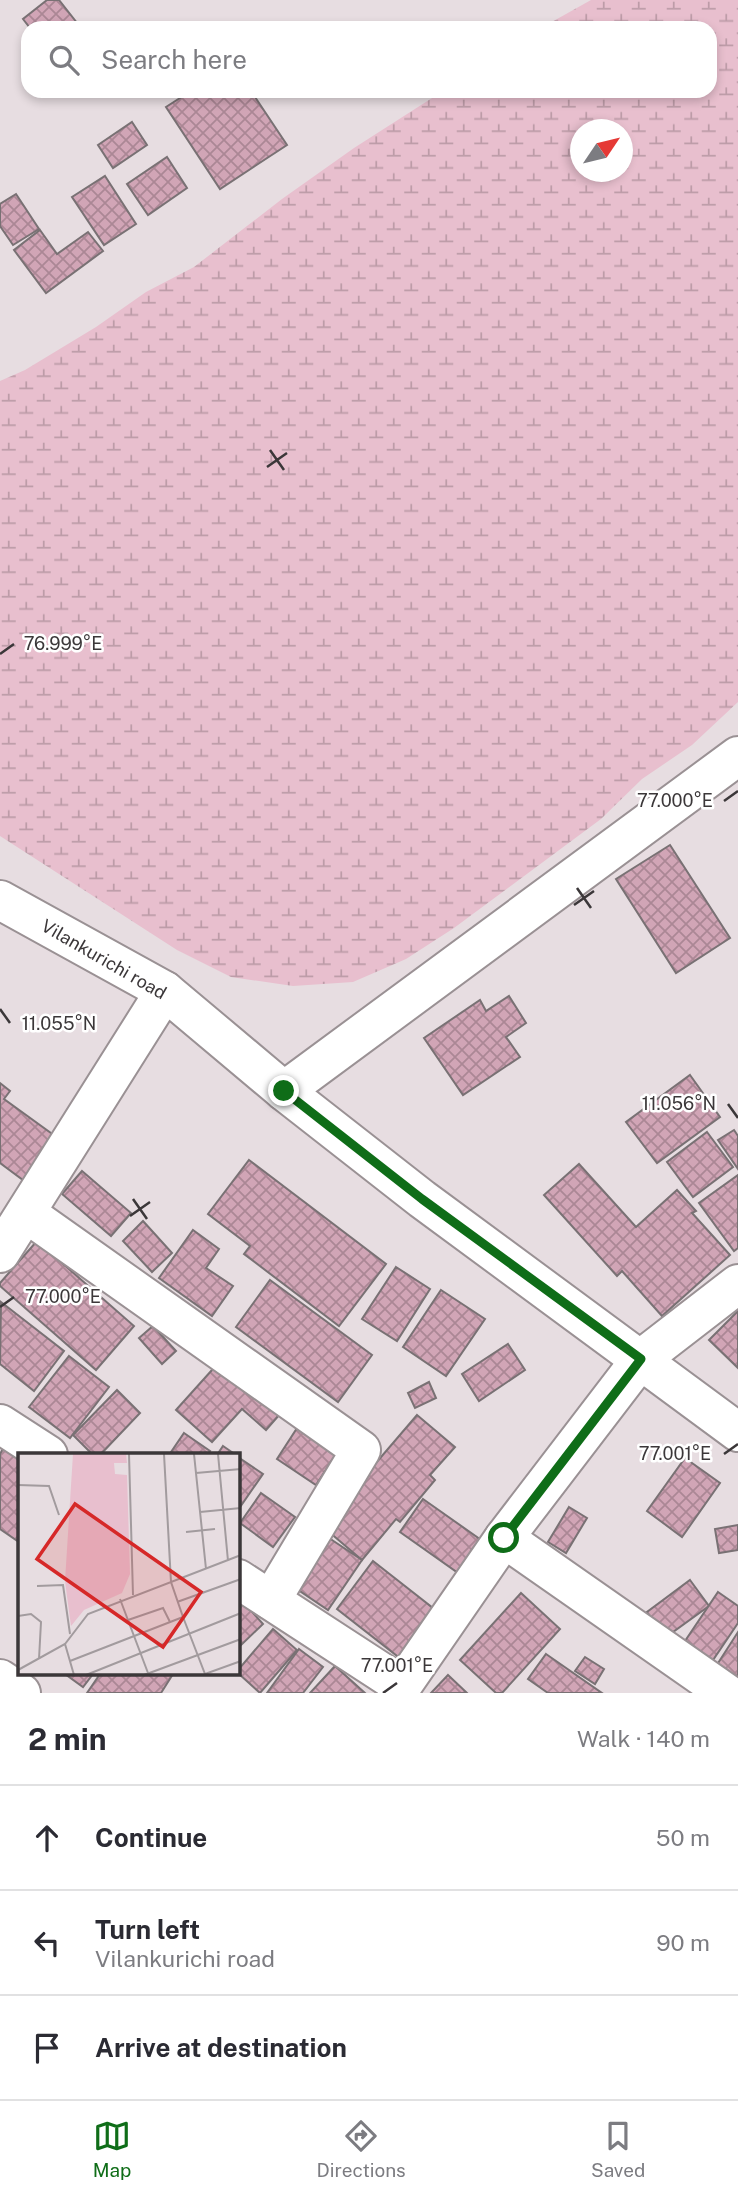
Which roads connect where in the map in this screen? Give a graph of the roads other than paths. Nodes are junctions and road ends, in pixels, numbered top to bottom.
1 (738, 756) edge
2 (0, 900) edge
3 (165, 991) junction
4 (284, 1091) junction
5 (26, 1213) junction
6 (0, 1253) edge
7 (738, 1284) edge
8 (641, 1359) junction
9 (0, 1424) edge
10 (738, 1433) edge
11 (45, 1453) edge
12 (504, 1538) junction
13 (240, 1580) edge
14 (271, 1600) junction
15 (0, 1679) edge
16 (399, 1689) edge
17 (21, 1693) edge
18 (726, 1693) edge

1 - 4 street
2 - 3 street, Vilankurichi road
3 - 4 street, Vilankurichi road
3 - 5 street
4 - 8 street, Vilankurichi road
5 - 6 street
5 - 14 street
7 - 8 street
8 - 10 street, Vilankurichi road
8 - 12 street
9 - 11 street
12 - 16 street
12 - 18 street
13 - 14 street
14 - 16 street
15 - 17 street

